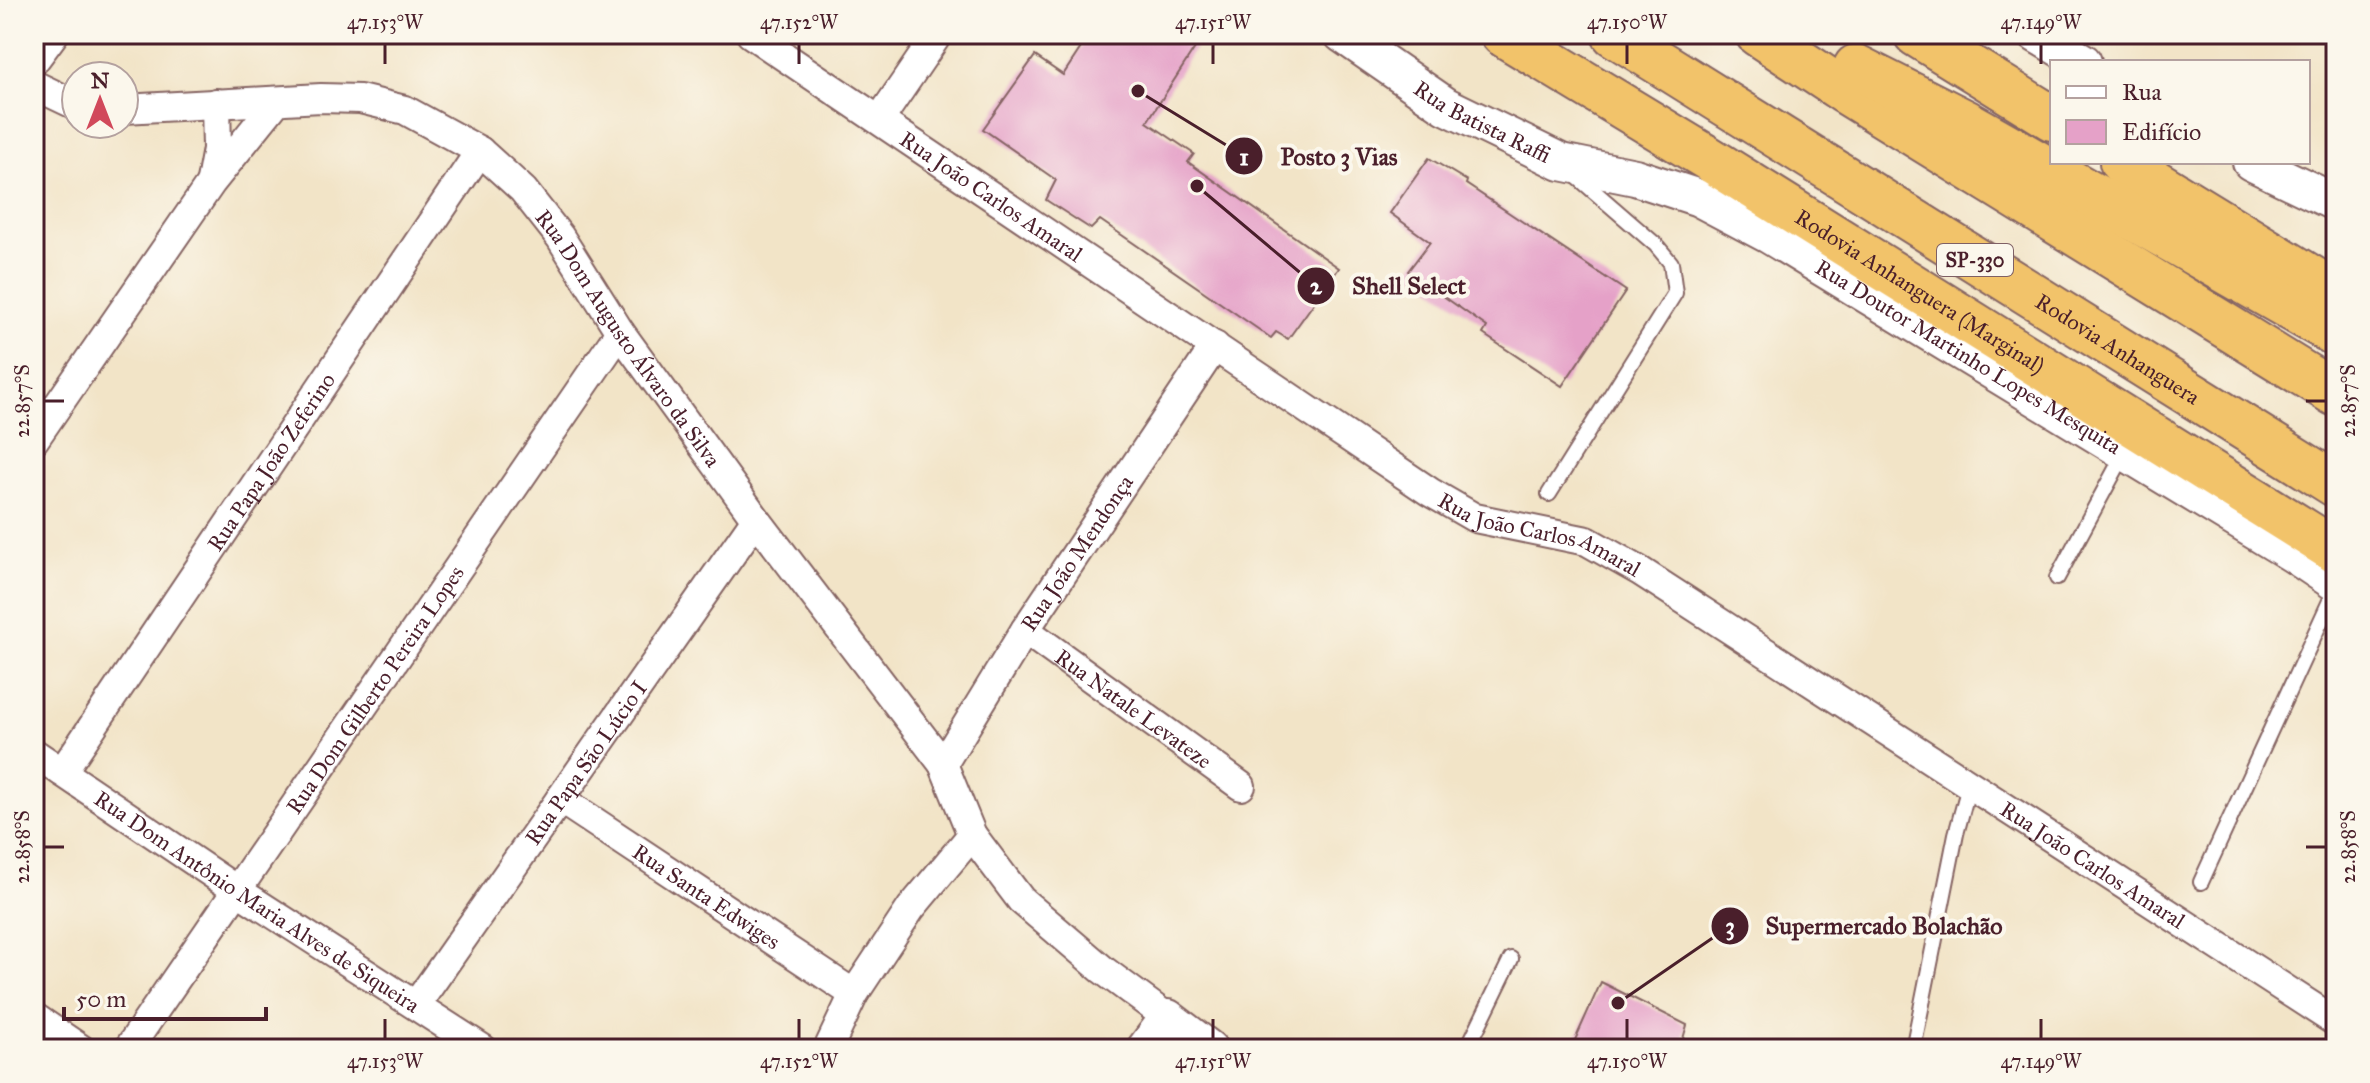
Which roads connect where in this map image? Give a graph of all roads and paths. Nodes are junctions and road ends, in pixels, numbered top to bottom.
1 (54, 34) edge
2 (751, 34) edge
3 (938, 34) edge
4 (1342, 34) edge
5 (1503, 34) edge
6 (1614, 34) edge
7 (1758, 34) edge
8 (1793, 34) edge
9 (1916, 34) edge
10 (2036, 34) edge
11 (2080, 60) edge
12 (34, 61) edge
13 (34, 85) edge
14 (60, 97) edge
15 (277, 101) junction
16 (216, 103) junction
17 (140, 108) edge
18 (2050, 117) edge
19 (880, 119) junction
20 (480, 151) junction
21 (1561, 162) junction
22 (2125, 164) edge
23 (2255, 164) edge
24 (1635, 177) joint
25 (211, 183) junction
26 (2336, 203) edge
27 (2336, 293) edge
28 (620, 332) junction
29 (2336, 334) edge
30 (1215, 346) junction
31 (2336, 394) edge
32 (34, 440) edge
33 (2276, 448) junction
34 (2125, 452) junction
35 (2336, 485) edge
36 (1549, 494) dead end
37 (2336, 494) edge
38 (756, 519) junction
39 (2336, 551) edge
40 (2057, 578) dead end
41 (2336, 585) edge
42 (1025, 630) junction
43 (34, 753) edge
44 (943, 764) junction
45 (62, 772) junction
46 (1241, 786) dead end
47 (1969, 786) junction
48 (560, 799) junction
49 (972, 835) junction
50 (2201, 882) dead end
51 (238, 891) junction
52 (1511, 959) dead end
53 (854, 994) junction
54 (416, 1005) junction
55 (34, 1017) edge
56 (1168, 1018) junction
57 (2336, 1022) edge
58 (81, 1049) edge
59 (128, 1049) edge
60 (483, 1049) edge
61 (828, 1049) edge
62 (1145, 1049) edge
63 (1209, 1049) edge
64 (1467, 1049) edge
65 (1913, 1049) edge

1 - 12 street
2 - 19 street, Rua João Carlos Amaral
3 - 19 street
4 - 21 street, Rua Batista Raffi
5 - 39 highway, Rodovia Anhanguera (Marginal)
6 - 33 highway, Rodovia Anhanguera / SP-330
7 - 31 highway
8 - 29 highway
9 - 18 highway
10 - 11 street
13 - 14 street
15 - 16 street, Rua Dom Augusto Álvaro da Silva
15 - 20 street, Rua Dom Augusto Álvaro da Silva
15 - 25 street
16 - 17 street, Rua Dom Augusto Álvaro da Silva
16 - 25 street
19 - 30 street, Rua João Carlos Amaral
20 - 28 street, Rua Dom Augusto Álvaro da Silva
20 - 45 street, Rua Papa João Zeferino
21 - 24 street, Rua Batista Raffi
21 - 36 lane
22 - 27 highway
23 - 26 street
24 - 34 street, Rua Doutor Martinho Lopes Mesquita
25 - 32 street
28 - 38 street, Rua Dom Augusto Álvaro da Silva
28 - 51 street, Rua Dom Gilberto Pereira Lopes
30 - 42 street, Rua João Mendonça
30 - 47 street, Rua João Carlos Amaral
33 - 35 highway, Rodovia Anhanguera / SP-330
33 - 37 highway
34 - 40 lane
34 - 41 street, Rua Doutor Martinho Lopes Mesquita
38 - 44 street, Rua Dom Augusto Álvaro da Silva
38 - 48 street, Rua Papa São Lúcio I
41 - 50 lane
42 - 44 street, Rua João Mendonça
42 - 46 street, Rua Natale Levateze
43 - 45 street, Rua Dom Antônio Maria Alves de Siqueira
44 - 49 street, Rua Dom Augusto Álvaro da Silva
45 - 51 street, Rua Dom Antônio Maria Alves de Siqueira
47 - 57 street, Rua João Carlos Amaral
47 - 65 lane
48 - 53 street, Rua Santa Edwiges
48 - 54 street, Rua Papa São Lúcio I
49 - 53 street
49 - 56 street, Rua Dom Augusto Álvaro da Silva
51 - 54 street, Rua Dom Antônio Maria Alves de Siqueira
51 - 59 street, Rua Dom Gilberto Pereira Lopes
52 - 64 lane
53 - 61 street
54 - 60 street, Rua Dom Antônio Maria Alves de Siqueira
55 - 58 street
56 - 62 street
56 - 63 street

